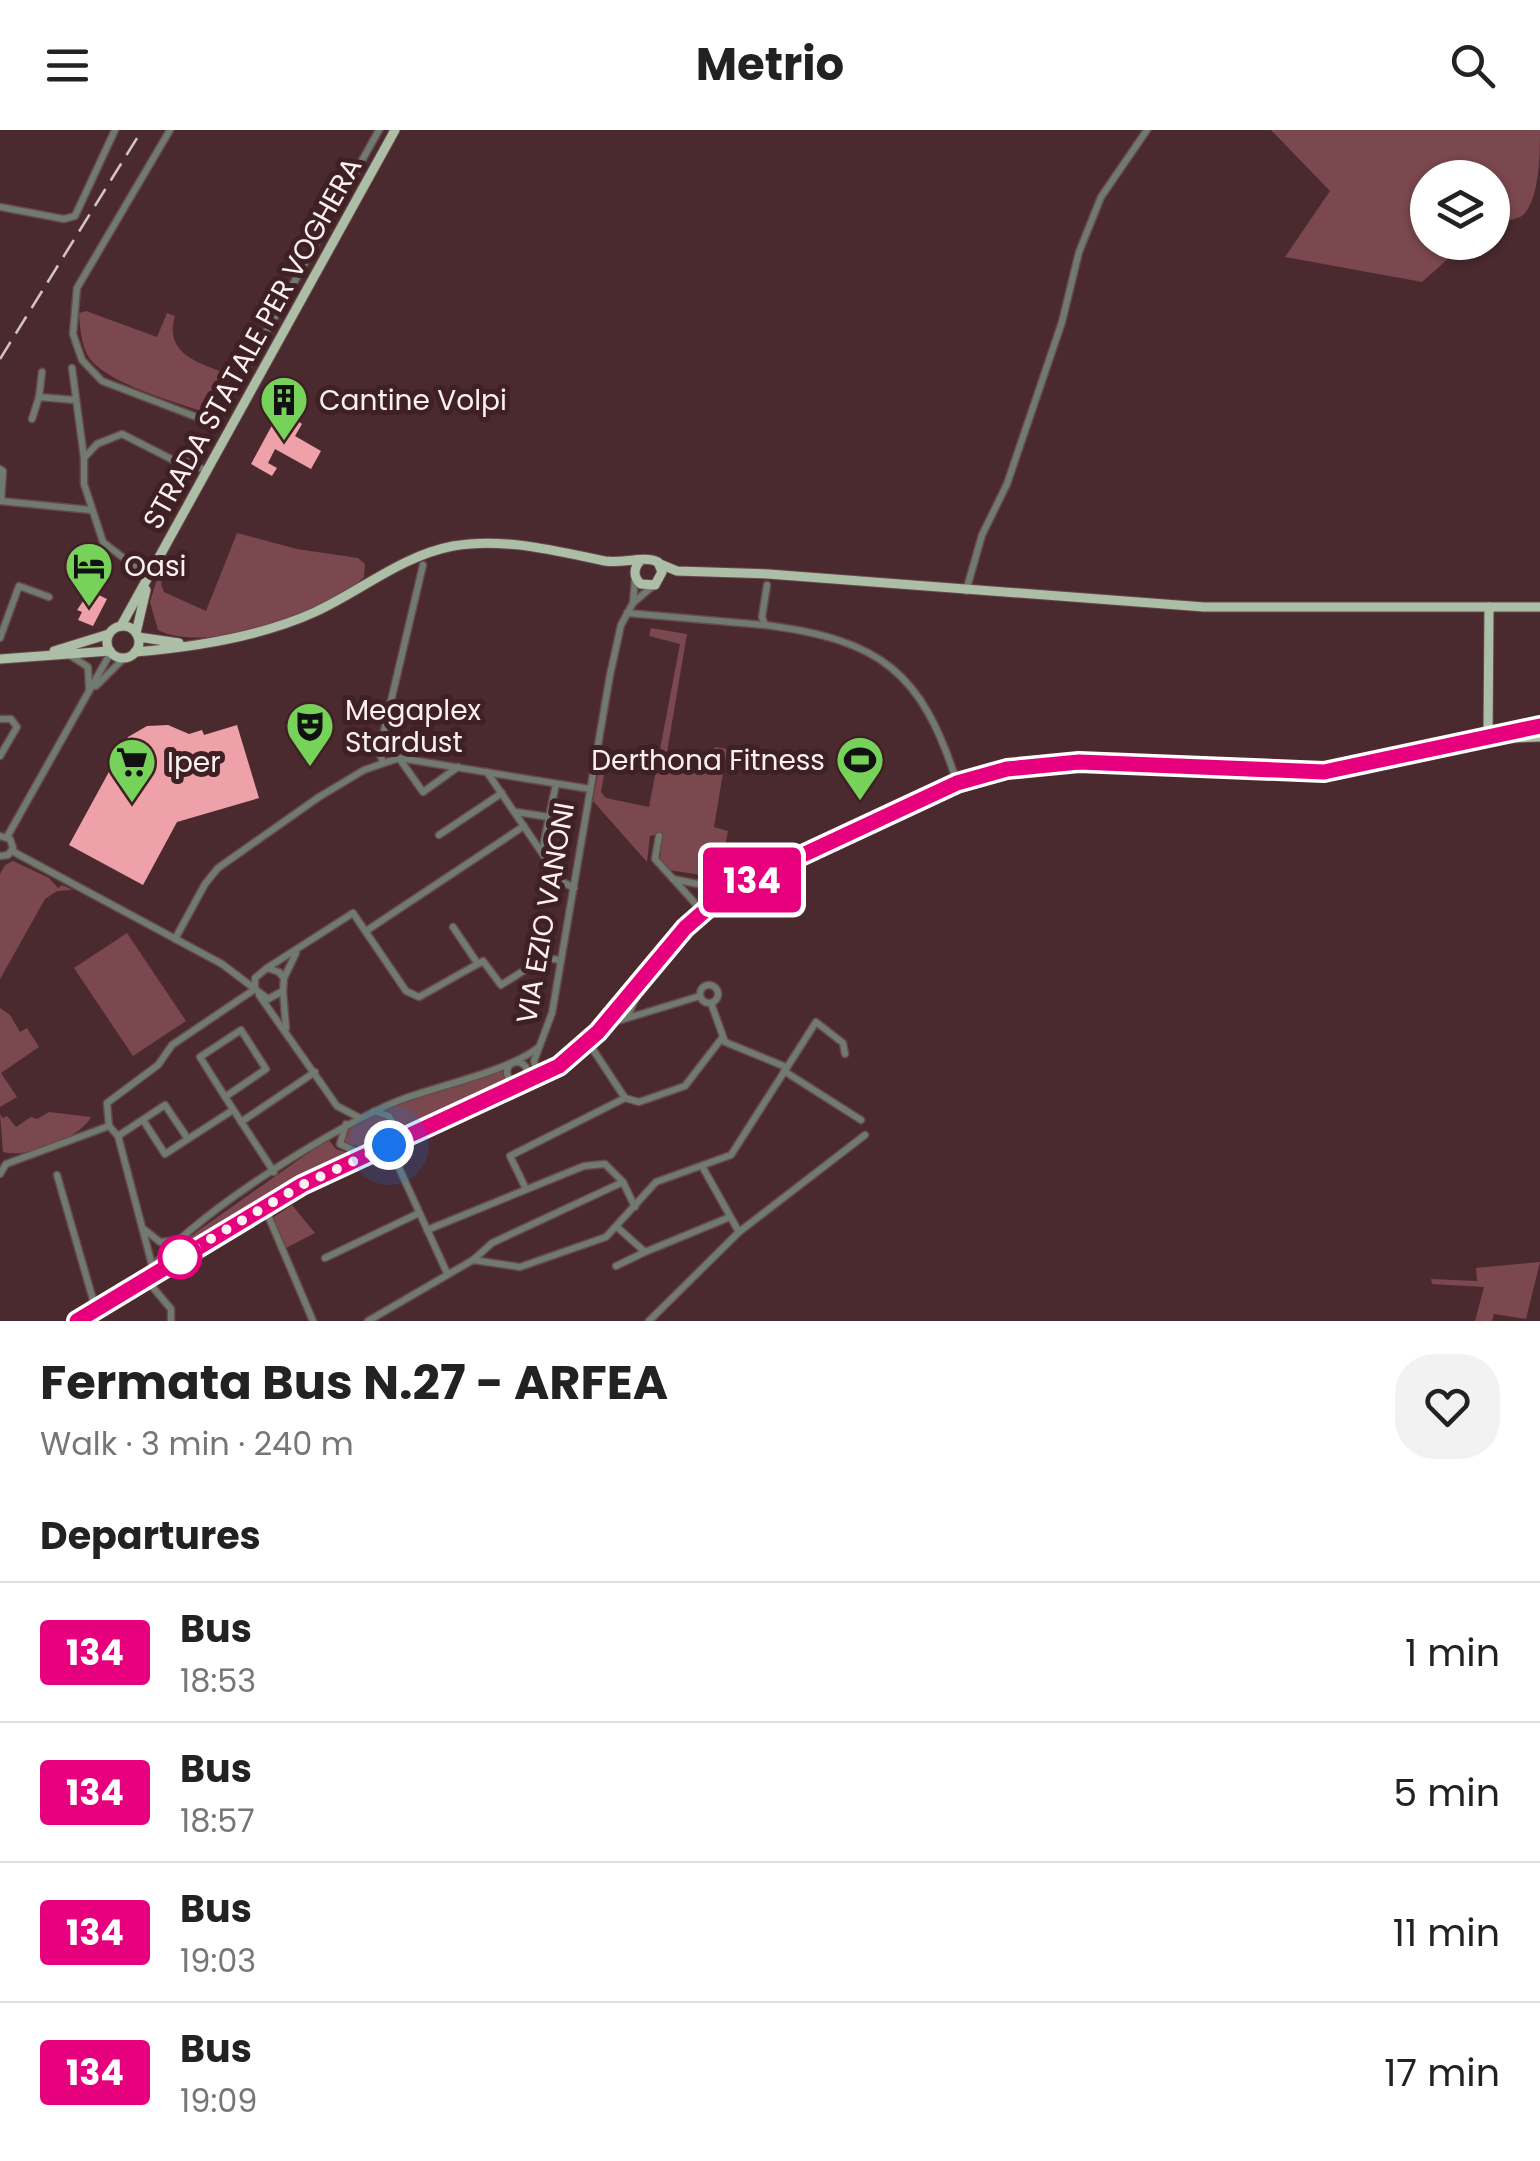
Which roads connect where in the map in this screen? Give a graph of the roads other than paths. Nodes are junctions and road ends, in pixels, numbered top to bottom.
1 (116, 130) edge
2 (170, 130) edge
3 (379, 130) edge
4 (395, 130) edge
5 (1147, 130) edge
6 (0, 208) edge
7 (269, 328) junction
8 (284, 336) junction
9 (72, 368) dead end
10 (42, 372) dead end
11 (40, 397) junction
12 (75, 400) junction
13 (32, 419) dead end
14 (200, 437) dead end
15 (84, 458) junction
16 (187, 463) junction
17 (0, 469) edge
18 (208, 471) junction
19 (169, 496) dead end
20 (0, 501) edge
21 (91, 510) junction
22 (641, 560) junction
23 (611, 562) junction
24 (423, 564) dead end
25 (660, 564) junction
26 (695, 572) junction
27 (149, 577) junction
28 (636, 578) junction
29 (656, 584) junction
30 (767, 584) dead end
31 (965, 592) junction
32 (49, 596) dead end
33 (632, 603) junction
34 (1488, 606) junction
35 (1540, 607) edge
36 (626, 613) junction
37 (765, 624) junction
38 (121, 626) junction
39 (109, 634) junction
40 (137, 635) junction
41 (0, 638) edge
42 (187, 644) junction
43 (110, 652) junction
44 (135, 652) junction
45 (64, 654) junction
46 (42, 655) junction
47 (0, 658) edge
48 (124, 658) junction
49 (88, 694) junction
50 (0, 719) edge
51 (1540, 726) edge
52 (1540, 737) edge
53 (1488, 738) junction
54 (0, 756) edge
55 (400, 758) junction
56 (383, 762) junction
57 (459, 766) junction
58 (486, 771) junction
59 (556, 783) junction
60 (957, 783) junction
61 (590, 789) junction
62 (502, 793) junction
63 (514, 812) junction
64 (549, 817) junction
65 (524, 826) junction
66 (439, 835) dead end
67 (4, 836) edge
68 (660, 836) dead end
69 (12, 851) junction
70 (542, 852) junction
71 (0, 856) edge
72 (672, 878) junction
73 (574, 888) junction
74 (718, 888) dead end
75 (703, 912) junction
76 (453, 926) dead end
77 (366, 931) junction
78 (176, 940) junction
79 (298, 950) junction
80 (560, 960) junction
81 (478, 964) junction
82 (650, 968) junction
83 (263, 970) junction
84 (236, 973) junction
85 (284, 978) junction
86 (283, 991) junction
87 (257, 992) junction
88 (700, 996) junction
89 (711, 1003) junction
90 (620, 1004) junction
91 (632, 1004) junction
92 (648, 1014) junction
93 (623, 1018) junction
94 (286, 1030) junction
95 (598, 1032) junction
96 (722, 1038) junction
97 (588, 1042) junction
98 (543, 1044) junction
99 (845, 1054) dead end
100 (513, 1062) junction
101 (524, 1064) junction
102 (559, 1066) junction
103 (536, 1068) junction
104 (785, 1069) junction
105 (315, 1072) junction
106 (520, 1082) junction
107 (225, 1097) junction
108 (625, 1098) junction
109 (336, 1106) junction
110 (233, 1109) junction
111 (373, 1110) junction
112 (359, 1117) junction
113 (142, 1120) junction
114 (861, 1120) dead end
115 (242, 1122) junction
116 (347, 1123) junction
117 (110, 1126) junction
118 (338, 1129) junction
119 (388, 1135) junction
120 (118, 1136) junction
121 (865, 1136) dead end
122 (188, 1139) junction
123 (389, 1145) junction
124 (374, 1152) junction
125 (0, 1155) edge
126 (365, 1156) junction
127 (6, 1164) junction
128 (702, 1166) junction
129 (274, 1172) junction
130 (0, 1174) edge
131 (57, 1175) dead end
132 (623, 1182) junction
133 (526, 1189) junction
134 (264, 1206) junction
135 (634, 1207) junction
136 (419, 1213) junction
137 (730, 1217) junction
138 (617, 1227) junction
139 (144, 1229) junction
140 (427, 1230) junction
141 (739, 1232) junction
142 (181, 1238) junction
143 (148, 1246) junction
144 (645, 1252) junction
145 (161, 1256) junction
146 (325, 1258) dead end
147 (473, 1260) junction
148 (174, 1261) junction
149 (153, 1266) junction
150 (616, 1266) dead end
151 (447, 1273) junction
152 (145, 1278) junction
153 (96, 1310) junction
154 (80, 1321) edge
155 (171, 1321) edge
156 (313, 1321) edge
157 (368, 1321) edge
158 (649, 1321) edge

1 - 6 street
2 - 7 street
3 - 7 street
4 - 8 main road, STRADA STATALE PER VOGHERA
5 - 31 street
7 - 8 street
8 - 18 main road, STRADA STATALE PER VOGHERA
9 - 12 street
10 - 11 street
11 - 12 street
11 - 13 street
12 - 15 street
14 - 16 street
15 - 16 street
15 - 21 street
16 - 18 street
16 - 19 street
17 - 20 street
18 - 27 main road, STRADA STATALE PER VOGHERA
20 - 21 street
21 - 27 street
22 - 23 main road
22 - 25 main road
22 - 28 main road
23 - 28 main road
23 - 42 main road
24 - 56 street
25 - 26 main road
25 - 29 main road
26 - 29 main road
26 - 31 main road
27 - 38 main road, STRADA STATALE PER VOGHERA
27 - 40 main road, STRADA STATALE PER VOGHERA
28 - 29 main road
28 - 33 street
29 - 33 street
30 - 37 street
31 - 34 main road
32 - 41 street
33 - 36 street, VIA EZIO VANONI
34 - 35 main road
34 - 53 main road
36 - 37 street
36 - 61 street, VIA EZIO VANONI
37 - 60 street
38 - 39 main road
38 - 40 main road
39 - 43 main road
39 - 46 main road
40 - 42 main road
40 - 44 main road
42 - 44 main road
43 - 45 main road
43 - 48 main road
43 - 49 street
44 - 48 main road
45 - 46 main road
45 - 49 street
46 - 47 main road
48 - 49 street
49 - 67 street
50 - 54 street
51 - 53 main road
52 - 53 main road
53 - 60 street
55 - 56 street
55 - 57 street
55 - 57 street
56 - 78 street
57 - 58 street
58 - 59 street
58 - 62 street
59 - 61 street
59 - 64 street
60 - 75 street
61 - 73 street, VIA EZIO VANONI
62 - 63 street
62 - 66 street
63 - 64 street
63 - 65 street
64 - 70 street
65 - 70 street
65 - 77 street
67 - 69 street
68 - 72 street
69 - 71 street
69 - 78 street
70 - 73 street
72 - 74 street
72 - 75 street
73 - 80 street, VIA EZIO VANONI
75 - 82 street
76 - 81 street
77 - 79 street
77 - 81 street
78 - 84 street
79 - 83 street
79 - 85 street
80 - 81 street
80 - 98 street, VIA EZIO VANONI
82 - 90 street
82 - 91 street
83 - 84 street
83 - 85 street
83 - 87 street
84 - 87 street
85 - 86 street
86 - 87 street
86 - 94 street
87 - 94 street
87 - 117 street
88 - 89 street
88 - 89 street
88 - 92 street
89 - 96 street
90 - 91 street
90 - 93 street
90 - 95 street
91 - 92 street
91 - 93 street
92 - 93 street
93 - 95 street
94 - 105 street
95 - 97 street
96 - 104 street
96 - 108 street
97 - 102 street
97 - 108 street
98 - 100 street, VIA EZIO VANONI
98 - 103 street, VIA EZIO VANONI
99 - 104 street
100 - 101 street
100 - 106 street
100 - 111 street, VIA EZIO VANONI
101 - 103 street
101 - 106 street
102 - 103 street
102 - 106 street
104 - 114 street
104 - 128 street
105 - 109 street
105 - 115 street
106 - 123 street
107 - 107 street
107 - 110 street
108 - 133 street
109 - 112 street
109 - 118 street
110 - 115 street
110 - 122 street
111 - 112 street
111 - 119 street
112 - 116 street
113 - 120 street
113 - 122 street
113 - 122 street
115 - 129 street
116 - 118 street
116 - 126 street
117 - 120 street
117 - 127 street
118 - 129 street
119 - 123 street
119 - 124 street
120 - 139 street
121 - 141 street
123 - 124 street
123 - 136 street
124 - 126 street
125 - 127 street
126 - 134 street
127 - 130 street
128 - 135 street
128 - 137 street
129 - 142 street
131 - 153 street
132 - 133 street
132 - 135 street
132 - 147 street
133 - 140 street
134 - 148 street
134 - 156 street
135 - 138 street
136 - 140 street
136 - 146 street
137 - 141 street
137 - 144 street
138 - 144 street
138 - 147 street
139 - 142 street
139 - 143 street
140 - 151 street
141 - 158 street
142 - 145 street
143 - 145 street
143 - 149 street
144 - 150 street
145 - 148 street
145 - 149 street
147 - 151 street
148 - 152 street
149 - 152 street
151 - 157 street
152 - 153 street
152 - 155 street
153 - 154 street

